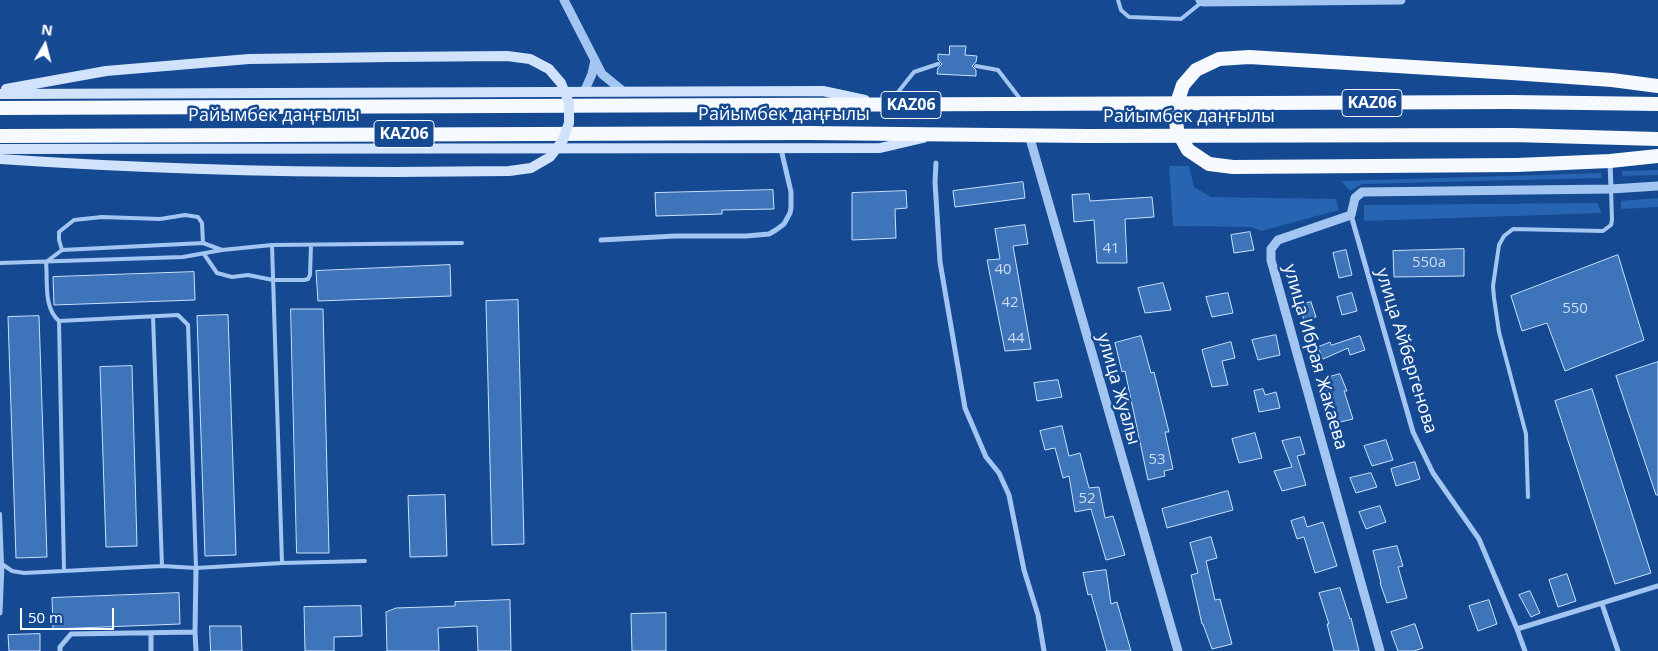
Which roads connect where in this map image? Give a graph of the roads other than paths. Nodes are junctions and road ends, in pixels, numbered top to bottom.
1 (564, 0) edge
2 (1118, 0) edge
3 (1402, 0) edge
4 (1201, 1) edge
5 (595, 60) junction
6 (938, 64) dead end
7 (976, 66) dead end
8 (1658, 86) edge
9 (0, 90) edge
10 (584, 92) junction
11 (624, 92) junction
12 (0, 94) edge
13 (1024, 104) junction
14 (1658, 104) edge
15 (888, 105) junction
16 (0, 108) edge
17 (937, 135) junction
18 (1029, 135) junction
19 (0, 136) edge
20 (1658, 139) edge
21 (0, 149) edge
22 (781, 149) junction
23 (1658, 156) edge
24 (0, 159) edge
25 (1610, 161) junction
26 (936, 163) dead end
27 (1658, 186) edge
28 (1611, 189) junction
29 (1351, 215) junction
30 (602, 240) dead end
31 (203, 242) junction
32 (462, 243) dead end
33 (272, 245) junction
34 (311, 245) junction
35 (62, 250) junction
36 (222, 250) junction
37 (204, 254) junction
38 (46, 262) junction
39 (0, 263) edge
40 (273, 280) junction
41 (153, 316) junction
42 (58, 322) junction
43 (1528, 497) dead end
44 (0, 514) edge
45 (365, 561) dead end
46 (282, 563) junction
47 (2, 564) junction
48 (162, 566) junction
49 (196, 568) junction
50 (64, 570) junction
51 (1658, 586) edge
52 (1602, 604) junction
53 (0, 613) edge
54 (1517, 629) junction
55 (195, 632) junction
56 (150, 633) junction
57 (60, 651) edge
58 (151, 651) edge
59 (196, 651) edge
60 (1044, 651) edge
61 (1178, 651) edge
62 (1380, 651) edge
63 (1525, 651) edge
64 (1618, 651) edge

1 - 5 street
2 - 4 lane
3 - 4 street
5 - 10 street
5 - 11 street
6 - 15 lane
7 - 13 lane
8 - 25 highway, bridge
9 - 24 main road, bridge
10 - 11 main road
10 - 12 main road
11 - 15 main road
13 - 14 highway, Райымбек даңғылы / KАZ06
13 - 15 highway, Райымбек даңғылы / KАZ06
15 - 16 highway, Райымбек даңғылы / KАZ06
17 - 18 highway, Райымбек даңғылы / KАZ06
17 - 19 highway, Райымбек даңғылы / KАZ06
17 - 22 main road
18 - 20 highway, Райымбек даңғылы / KАZ06
18 - 61 street, улица Жуалы
21 - 22 main road
22 - 30 street
23 - 25 highway
25 - 28 street
26 - 60 street
27 - 28 street
28 - 29 street
28 - 43 lane
29 - 54 street, улица Айбергенова
29 - 62 street, улица Ибрая Жакаева
31 - 35 lane
31 - 35 lane
31 - 36 lane
32 - 34 lane
33 - 34 lane
33 - 36 lane
33 - 40 lane
34 - 40 lane
35 - 38 lane
36 - 37 lane
37 - 38 lane
37 - 40 lane
38 - 39 lane
38 - 42 lane
40 - 46 lane
41 - 42 lane
41 - 48 lane
41 - 49 lane
42 - 50 lane
44 - 47 lane
45 - 46 lane
46 - 49 lane
47 - 50 lane
47 - 53 street
48 - 49 lane
48 - 50 lane
49 - 55 street
51 - 52 street
52 - 54 street
52 - 64 street
54 - 63 street, улица Айбергенова
55 - 56 street
55 - 59 street
56 - 57 street
56 - 58 street

